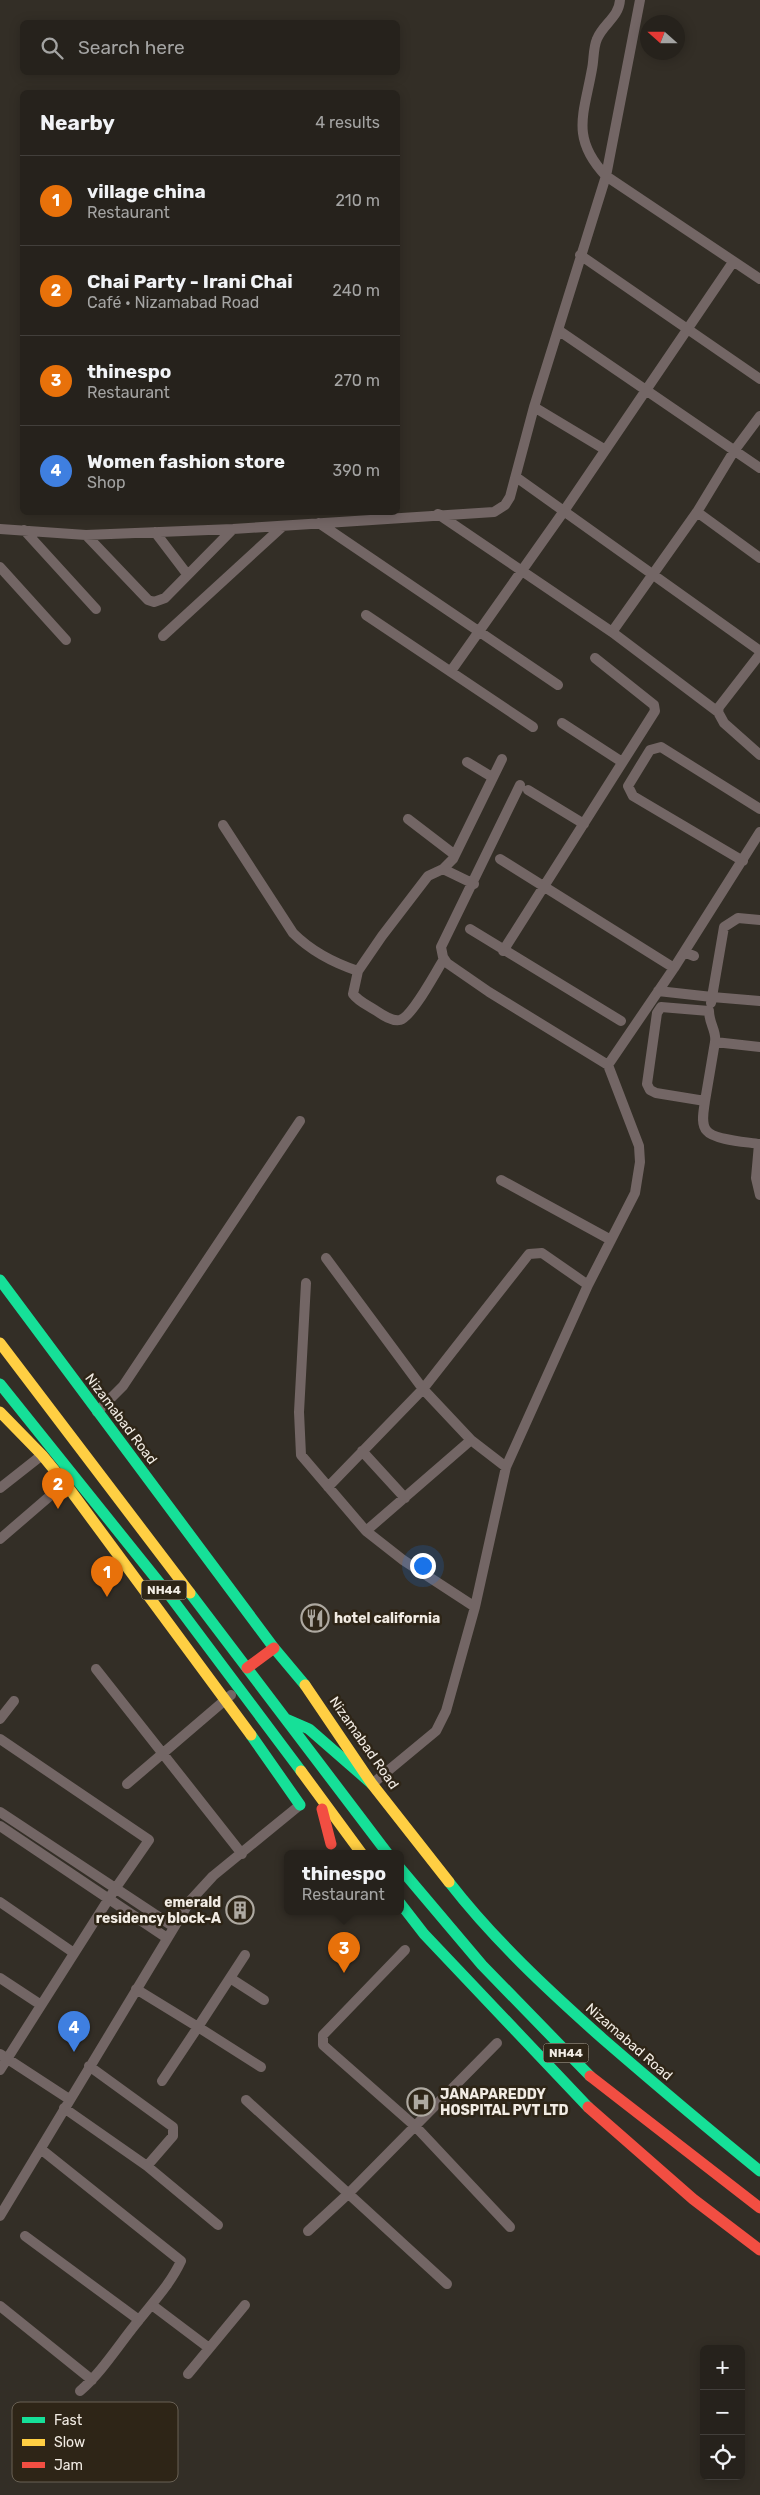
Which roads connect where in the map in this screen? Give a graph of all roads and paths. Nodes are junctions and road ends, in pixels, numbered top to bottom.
1 (620, 0) edge
2 (640, 0) edge
3 (606, 176) junction
4 (580, 255) junction
5 (733, 262) junction
6 (760, 279) edge
7 (558, 330) junction
8 (688, 330) junction
9 (760, 379) edge
10 (646, 390) junction
11 (534, 408) junction
12 (760, 416) edge
13 (604, 449) junction
14 (734, 451) junction
15 (760, 468) edge
16 (516, 477) junction
17 (564, 511) junction
18 (696, 512) junction
19 (438, 514) junction
20 (319, 523) junction
21 (283, 526) junction
22 (0, 529) edge
23 (233, 529) junction
24 (24, 530) junction
25 (156, 532) junction
26 (86, 535) junction
27 (760, 558) edge
28 (0, 568) edge
29 (520, 571) junction
30 (651, 573) junction
31 (187, 574) junction
32 (96, 609) dead end
33 (366, 614) dead end
34 (479, 632) junction
35 (612, 632) junction
36 (163, 636) dead end
37 (66, 640) dead end
38 (760, 653) edge
39 (594, 658) dead end
40 (451, 671) junction
41 (558, 685) dead end
42 (718, 712) junction
43 (562, 724) dead end
44 (533, 727) dead end
45 (760, 755) edge
46 (502, 759) dead end
47 (467, 762) dead end
48 (622, 762) junction
49 (492, 777) junction
50 (760, 809) edge
51 (408, 819) dead end
52 (584, 824) junction
53 (223, 825) dead end
54 (760, 832) edge
55 (456, 855) junction
56 (500, 859) dead end
57 (742, 861) junction
58 (443, 869) junction
59 (474, 884) junction
60 (544, 887) junction
61 (760, 920) edge
62 (470, 929) dead end
63 (503, 951) junction
64 (684, 952) junction
65 (694, 956) dead end
66 (444, 959) junction
67 (674, 968) junction
68 (358, 971) junction
69 (658, 991) junction
70 (712, 997) junction
71 (760, 1001) edge
72 (709, 1012) junction
73 (621, 1022) dead end
74 (715, 1042) junction
75 (760, 1047) edge
76 (608, 1065) junction
77 (705, 1101) junction
78 (300, 1121) dead end
79 (760, 1139) edge
80 (759, 1144) edge
81 (501, 1180) dead end
82 (760, 1195) edge
83 (611, 1240) junction
84 (326, 1258) dead end
85 (0, 1280) edge
86 (306, 1283) dead end
87 (588, 1285) junction
88 (0, 1343) edge
89 (0, 1384) edge
90 (423, 1389) junction
91 (97, 1412) junction
92 (2, 1417) edge
93 (471, 1440) junction
94 (362, 1451) junction
95 (42, 1455) junction
96 (506, 1466) junction
97 (65, 1483) junction
98 (328, 1487) junction
99 (0, 1488) edge
100 (405, 1498) junction
101 (366, 1531) junction
102 (0, 1539) edge
103 (476, 1607) junction
104 (274, 1648) junction
105 (248, 1668) junction
106 (96, 1669) dead end
107 (240, 1690) junction
108 (226, 1699) junction
109 (14, 1701) dead end
110 (0, 1719) edge
111 (284, 1719) junction
112 (0, 1739) edge
113 (163, 1752) junction
114 (127, 1784) dead end
115 (372, 1784) junction
116 (320, 1802) junction
117 (300, 1805) joint
118 (0, 1812) edge
119 (0, 1826) edge
120 (35, 1836) junction
121 (331, 1844) dead end
122 (28, 1846) junction
123 (359, 1850) edge
124 (385, 1850) edge
125 (242, 1854) junction
126 (404, 1873) edge
127 (115, 1889) junction
128 (108, 1901) junction
129 (0, 1902) edge
130 (404, 1908) edge
131 (174, 1927) junction
132 (167, 1938) junction
133 (405, 1950) dead end
134 (74, 1953) junction
135 (245, 1955) dead end
136 (0, 1978) edge
137 (230, 1978) junction
138 (136, 1989) junction
139 (264, 2000) dead end
140 (41, 2005) junction
141 (198, 2027) junction
142 (497, 2043) dead end
143 (4, 2056) edge
144 (89, 2066) junction
145 (261, 2067) dead end
146 (0, 2070) edge
147 (162, 2082) dead end
148 (246, 2100) dead end
149 (66, 2104) junction
150 (416, 2127) junction
151 (42, 2150) junction
152 (147, 2166) junction
153 (760, 2171) edge
154 (348, 2194) junction
155 (760, 2208) edge
156 (0, 2216) edge
157 (218, 2225) dead end
158 (510, 2226) dead end
159 (308, 2231) dead end
160 (25, 2236) dead end
161 (760, 2250) edge
162 (447, 2284) dead end
163 (152, 2305) junction
164 (245, 2305) dead end
165 (0, 2306) edge
166 (139, 2320) junction
167 (208, 2348) junction
168 (188, 2374) dead end
169 (92, 2380) junction
170 (80, 2392) dead end

1 - 3 street
2 - 3 street
3 - 4 street
3 - 5 street
4 - 7 street
4 - 8 street
5 - 6 street
5 - 8 street
7 - 10 street
7 - 11 street
8 - 9 street
8 - 10 street
10 - 13 street
10 - 14 street
11 - 13 street
11 - 16 street
12 - 14 street
13 - 17 street
14 - 15 street
14 - 18 street
16 - 17 street
16 - 19 street
17 - 29 street
17 - 30 street
18 - 27 street
18 - 30 street
19 - 20 street
19 - 29 street
20 - 21 street
20 - 34 street
21 - 23 street
21 - 36 street
22 - 24 street
23 - 25 street
23 - 31 street
24 - 26 street
24 - 32 street
25 - 26 street
25 - 31 street
26 - 31 street
28 - 37 street
29 - 34 street
29 - 35 street
30 - 35 street
30 - 38 street
33 - 40 street
34 - 40 street
34 - 41 street
35 - 42 street
38 - 42 street
39 - 48 street
40 - 44 street
42 - 45 street
43 - 48 street
46 - 49 street
47 - 49 street
48 - 52 street
49 - 55 street
50 - 57 street
51 - 55 street
52 - 59 street
52 - 60 street
53 - 68 street
54 - 57 street
55 - 58 street
56 - 60 street
57 - 64 street
58 - 59 street
58 - 68 street
59 - 66 street
60 - 63 street
60 - 67 street
61 - 70 street
62 - 63 street
63 - 73 street
64 - 65 street
64 - 67 street
66 - 68 street
66 - 76 street
67 - 69 street
69 - 70 street
69 - 76 street
70 - 71 street
70 - 72 street
72 - 74 street
72 - 77 street
74 - 75 street
74 - 77 street
76 - 83 street
77 - 80 street
78 - 91 street
79 - 80 street
80 - 82 street
81 - 83 street
83 - 87 street
84 - 90 street
85 - 91 main road, Nizamabad Road
86 - 98 street
87 - 90 street
87 - 96 street
88 - 105 main road, NH44
89 - 107 main road, NH44
90 - 93 street
90 - 94 street
91 - 104 main road, Nizamabad Road
92 - 95 main road
93 - 96 street
93 - 100 street
94 - 98 street
94 - 100 street
95 - 97 main road
95 - 99 street
96 - 103 street
97 - 102 street
97 - 108 main road
98 - 101 street
100 - 101 street
101 - 103 street
103 - 115 street
104 - 105 main road
104 - 115 main road, Nizamabad Road
105 - 111 main road, NH44
106 - 113 street
107 - 108 street
107 - 116 main road, NH44
108 - 113 street
108 - 117 main road
109 - 110 street
111 - 115 main road
111 - 124 main road, NH44
112 - 127 street
113 - 114 street
113 - 125 street
115 - 153 main road, Nizamabad Road
116 - 121 main road
116 - 123 main road, NH44
117 - 125 street
118 - 120 street
119 - 122 street
120 - 122 street
120 - 127 street
122 - 128 street
125 - 131 street
126 - 155 main road, NH44
127 - 128 street
127 - 131 street
128 - 132 street
128 - 134 street
129 - 134 street
130 - 161 main road, NH44
131 - 132 street
132 - 138 street
133 - 150 street
134 - 140 street
135 - 137 street
136 - 140 street
137 - 139 street
137 - 141 street
138 - 141 street
138 - 144 street
140 - 143 street
141 - 145 street
141 - 147 street
142 - 150 street
143 - 146 street
143 - 149 street
144 - 149 street
144 - 152 street
148 - 154 street
149 - 151 street
149 - 152 street
150 - 154 street
150 - 158 street
151 - 156 street
151 - 163 street
152 - 157 street
154 - 159 street
154 - 162 street
160 - 166 street
163 - 166 street
163 - 167 street
164 - 167 street
165 - 169 street
166 - 169 street
167 - 168 street
169 - 170 street

